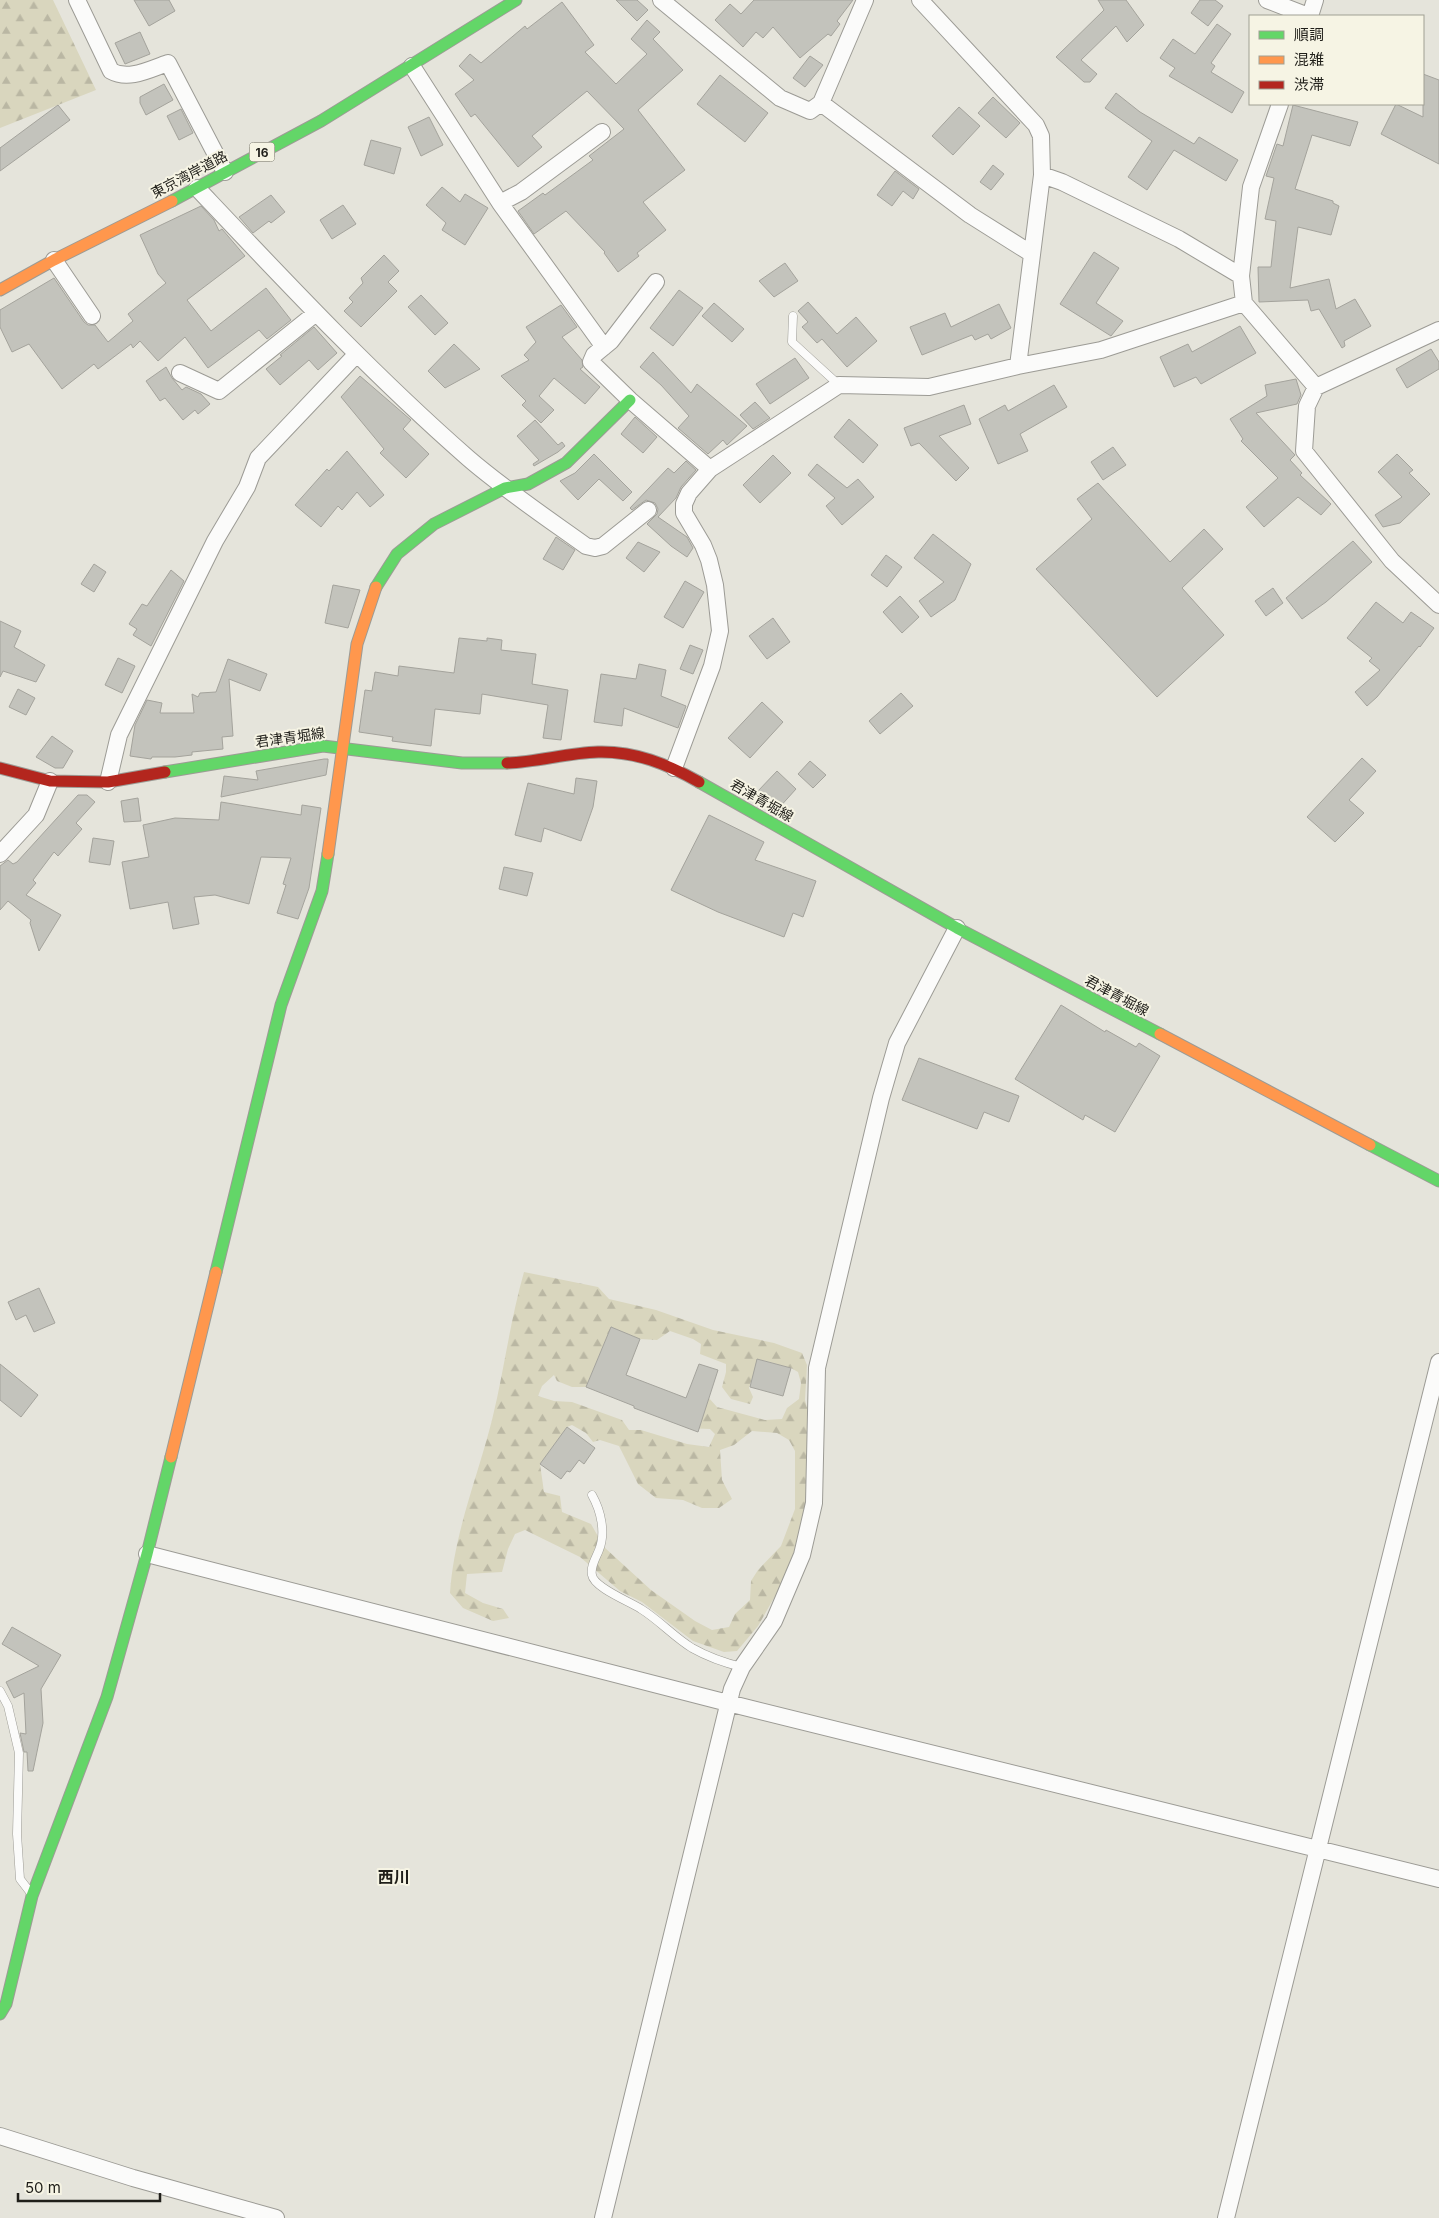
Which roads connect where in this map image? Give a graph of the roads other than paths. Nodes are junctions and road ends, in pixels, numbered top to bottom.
1 (78, 0) edge
2 (516, 0) edge
3 (661, 0) edge
4 (865, 0) edge
5 (920, 0) edge
6 (1267, 0) edge
7 (1315, 0) edge
8 (1306, 15) edge
9 (1309, 15) edge
10 (412, 66) junction
11 (821, 104) junction
12 (1280, 105) edge
13 (602, 132) dead end
14 (225, 172) junction
15 (1042, 175) junction
16 (198, 188) junction
17 (500, 203) junction
18 (1032, 254) junction
19 (54, 260) junction
20 (1241, 276) junction
21 (656, 282) dead end
22 (0, 290) edge
23 (1244, 304) junction
24 (316, 313) junction
25 (92, 316) dead end
26 (793, 316) dead end
27 (1439, 330) edge
28 (604, 347) junction
29 (358, 357) junction
30 (1018, 366) junction
31 (180, 373) dead end
32 (839, 385) junction
33 (1316, 387) junction
34 (630, 400) junction
35 (710, 469) junction
36 (505, 488) junction
37 (648, 510) dead end
38 (1439, 605) edge
39 (344, 746) junction
40 (0, 768) edge
41 (674, 768) junction
42 (50, 782) junction
43 (108, 782) junction
44 (0, 854) edge
45 (957, 928) junction
46 (1439, 1181) edge
47 (1439, 1362) edge
48 (592, 1495) dead end
49 (146, 1554) junction
50 (742, 1667) junction
51 (0, 1691) edge
52 (728, 1703) junction
53 (1318, 1850) junction
54 (1439, 1879) edge
55 (32, 1896) junction
56 (0, 2014) edge
57 (0, 2136) edge
58 (276, 2218) edge
59 (603, 2218) edge
60 (1226, 2218) edge

1 - 14 street
2 - 10 main road, 東京湾岸道路 / 16
3 - 11 street
4 - 11 street
5 - 15 street
6 - 8 street
7 - 9 street
10 - 14 main road, 東京湾岸道路 / 16
10 - 17 street
11 - 18 street
12 - 20 street
13 - 17 street
14 - 16 main road, 東京湾岸道路 / 16
15 - 18 street
15 - 20 street
16 - 19 main road, 東京湾岸道路 / 16
16 - 24 street
17 - 28 street
18 - 30 street
19 - 22 main road, 東京湾岸道路 / 16
19 - 25 street
20 - 23 street
21 - 28 street
23 - 30 street
23 - 33 street
24 - 29 street
24 - 31 street
26 - 32 lane
27 - 33 street
28 - 34 street
29 - 36 street
29 - 43 street
30 - 32 street
32 - 35 street
33 - 38 street
34 - 35 street
34 - 36 main road
35 - 41 street
36 - 37 street
36 - 39 main road
39 - 41 main road, 君津青堀線
39 - 43 main road, 君津青堀線
39 - 49 main road
40 - 42 main road, 君津青堀線
41 - 45 main road, 君津青堀線
42 - 43 main road, 君津青堀線
42 - 44 street
45 - 46 main road, 君津青堀線
45 - 50 street
47 - 53 street
48 - 50 lane
49 - 52 street
49 - 55 main road
50 - 52 street
51 - 55 lane
52 - 53 street
52 - 59 street
53 - 54 street
53 - 60 street
55 - 56 main road
57 - 58 street

